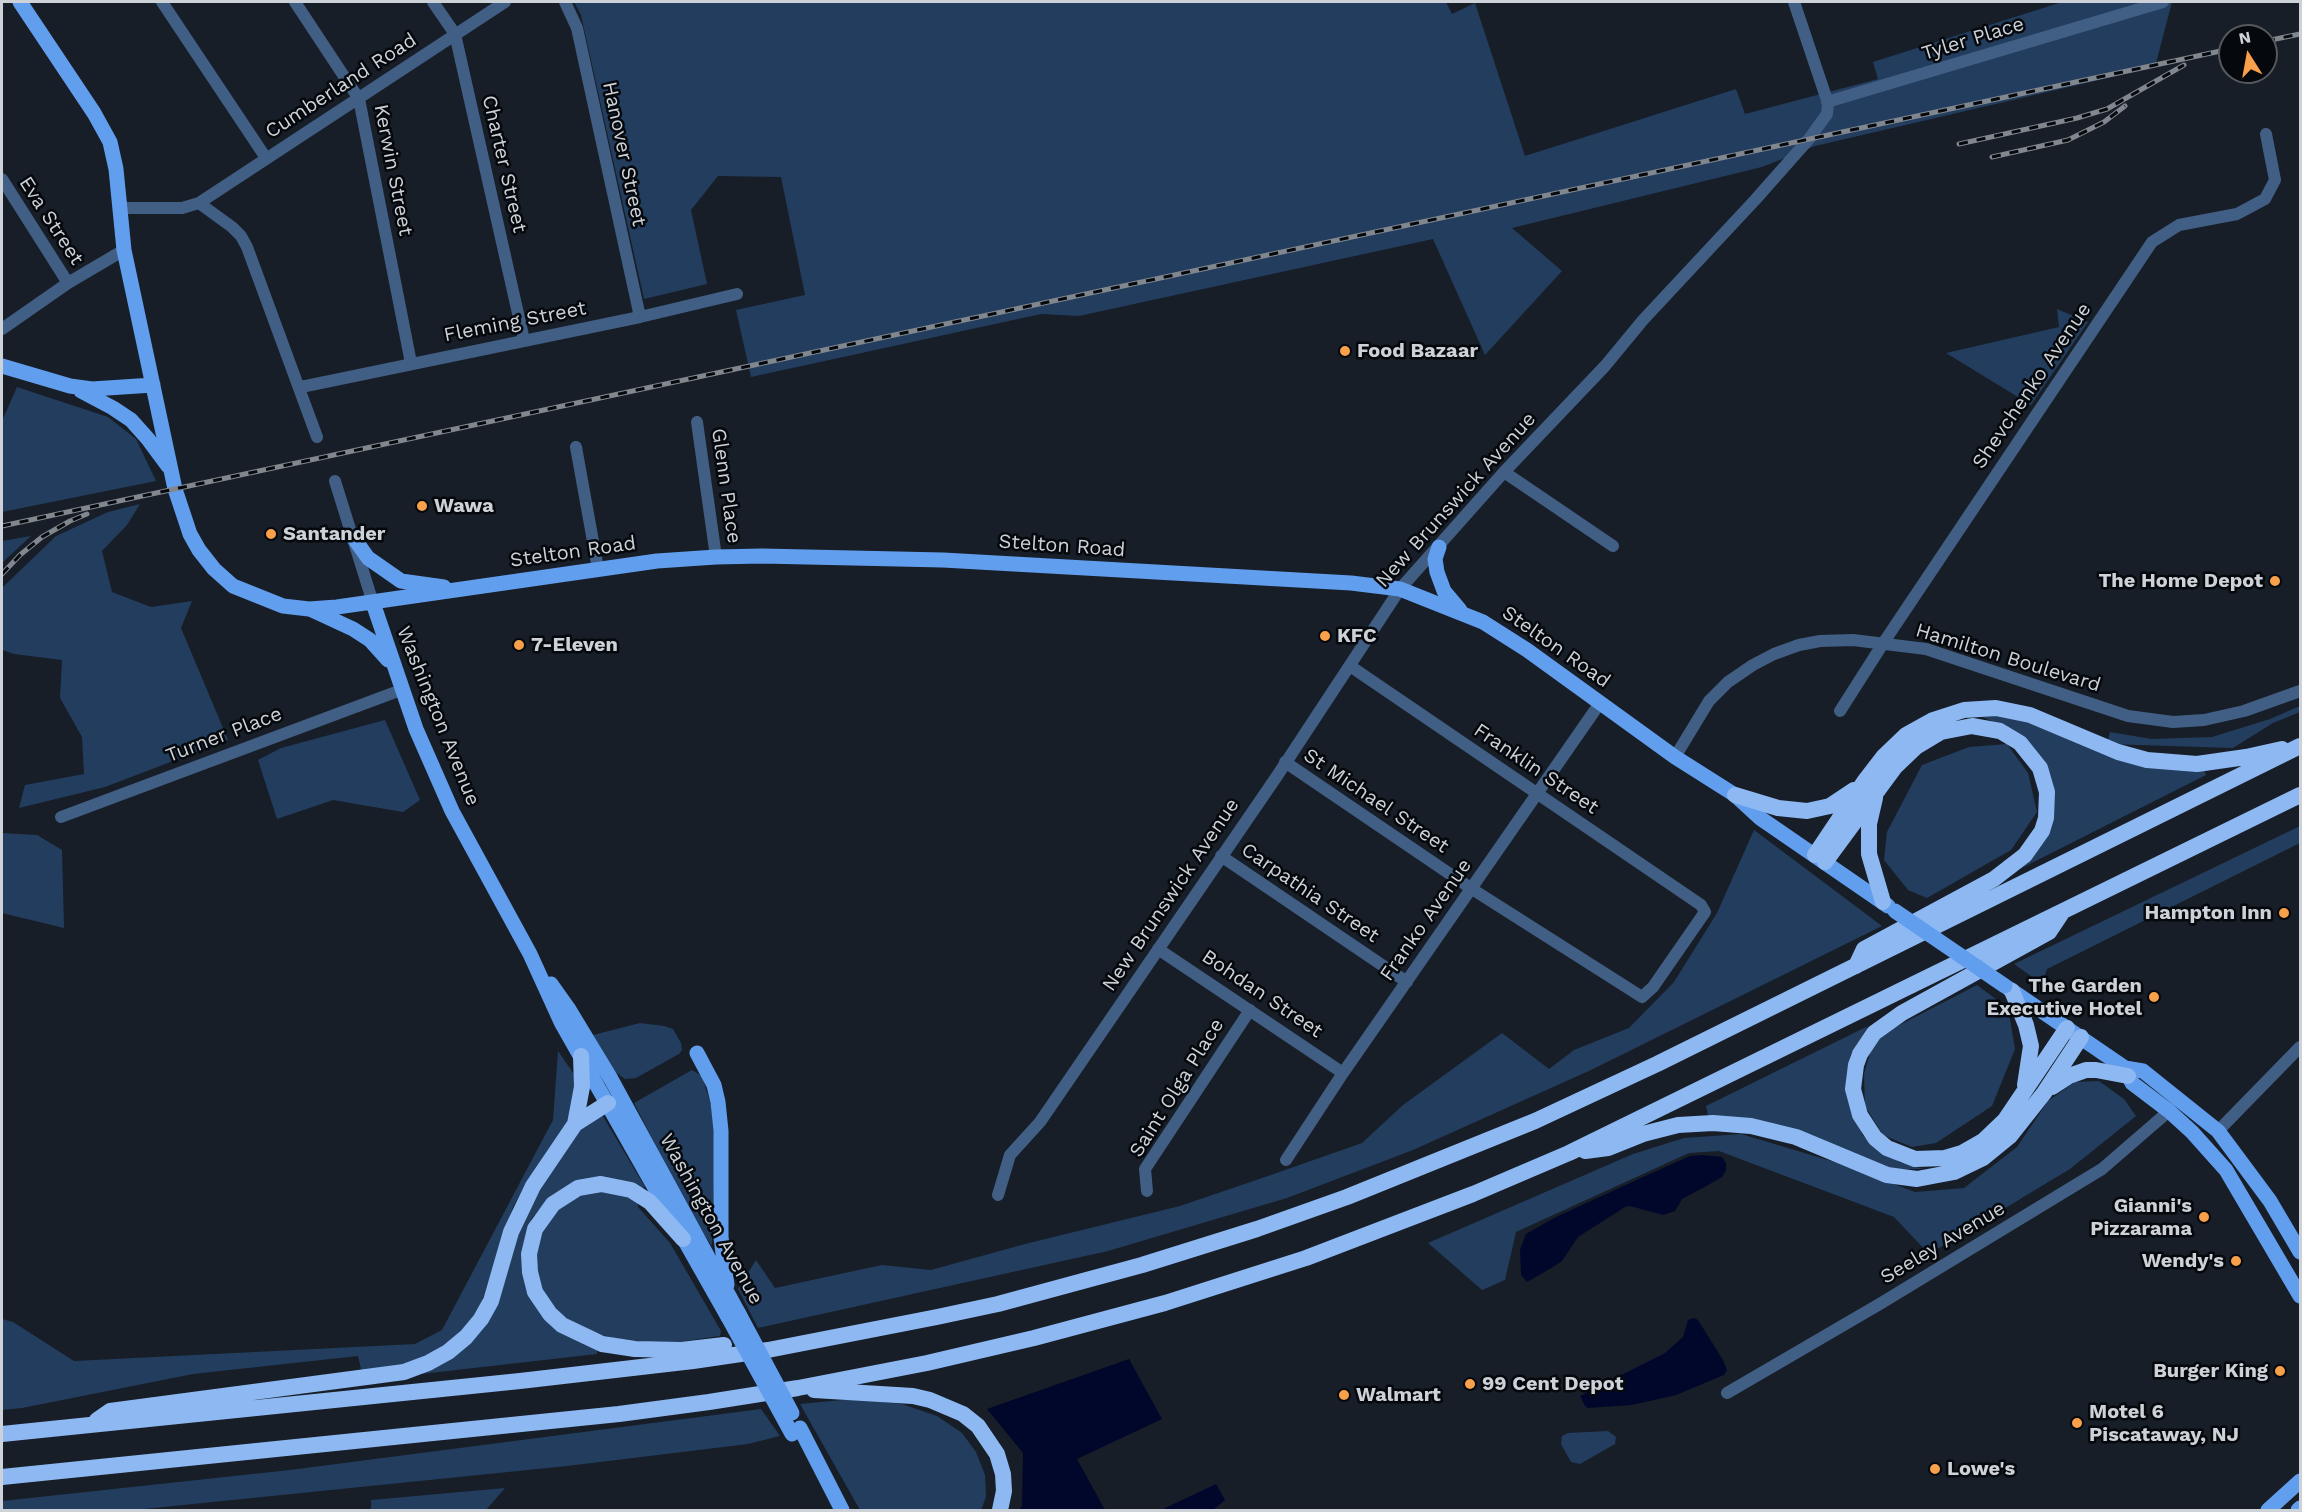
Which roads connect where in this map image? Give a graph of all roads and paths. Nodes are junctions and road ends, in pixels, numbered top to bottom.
1 (20, 2) edge
2 (162, 2) edge
3 (295, 2) edge
4 (434, 2) edge
5 (505, 2) edge
6 (565, 2) edge
7 (1794, 2) edge
8 (2163, 2) edge
9 (2150, 4) edge
10 (455, 34) junction
11 (358, 99) junction
12 (1827, 102) junction
13 (2266, 134) dead end
14 (266, 158) junction
15 (2, 179) edge
16 (199, 203) junction
17 (120, 208) junction
18 (124, 250) junction
19 (68, 283) junction
20 (737, 294) dead end
21 (640, 317) junction
22 (2, 329) edge
23 (524, 340) junction
24 (411, 363) junction
25 (2, 366) edge
26 (153, 385) junction
27 (70, 386) junction
28 (300, 387) junction
29 (697, 422) dead end
30 (318, 437) dead end
31 (576, 447) dead end
32 (171, 471) junction
33 (1504, 472) junction
34 (336, 481) dead end
35 (352, 537) junction
36 (1613, 546) dead end
37 (1439, 547) junction
38 (716, 556) junction
39 (598, 569) junction
40 (462, 589) junction
41 (1400, 589) junction
42 (373, 603) junction
43 (309, 609) junction
44 (1461, 612) junction
45 (1884, 642) junction
46 (1350, 666) junction
47 (394, 669) junction
48 (401, 690) junction
49 (2301, 691) edge
50 (1600, 703) junction
51 (1840, 711) dead end
52 (2301, 746) edge
53 (1675, 757) junction
54 (1285, 762) junction
55 (1871, 787) junction
56 (1538, 794) junction
57 (1735, 795) junction
58 (2301, 795) edge
59 (61, 817) dead end
60 (1221, 856) junction
61 (1820, 858) junction
62 (1472, 889) junction
63 (1889, 906) junction
64 (2062, 912) junction
65 (1158, 949) junction
66 (530, 954) junction
67 (1856, 966) junction
68 (1407, 982) junction
69 (1628, 989) joint
70 (2009, 989) junction
71 (1250, 1010) junction
72 (2074, 1033) junction
73 (2301, 1047) edge
74 (698, 1053) dead end
75 (581, 1056) junction
76 (2127, 1072) junction
77 (1343, 1073) junction
78 (2044, 1093) junction
79 (2020, 1100) junction
80 (608, 1103) junction
81 (2169, 1111) junction
82 (575, 1124) junction
83 (2218, 1131) junction
84 (1569, 1153) junction
85 (1286, 1160) dead end
86 (1147, 1191) dead end
87 (998, 1196) dead end
88 (683, 1239) junction
89 (2301, 1252) edge
90 (2301, 1296) edge
91 (729, 1297) junction
92 (733, 1316) junction
93 (768, 1350) junction
94 (798, 1388) junction
95 (1727, 1393) dead end
96 (90, 1425) junction
97 (796, 1431) junction
98 (2, 1434) edge
99 (2, 1477) edge
100 (2301, 1481) edge
101 (830, 1510) edge
102 (842, 1510) edge
103 (1000, 1510) edge
104 (2268, 1510) edge

1 - 17 main road
2 - 14 street
3 - 11 street, Kerwin Street
4 - 10 street, Charter Street
5 - 10 street, Cumberland Road
6 - 21 street, Hanover Street
7 - 12 street
8 - 9 street, Tyler Place
9 - 12 street, Tyler Place
10 - 11 street, Cumberland Road
10 - 23 street, Charter Street
11 - 14 street, Cumberland Road
11 - 24 street, Kerwin Street
12 - 33 street, New Brunswick Avenue
13 - 45 street, Shevchenko Avenue
14 - 16 street, Cumberland Road
15 - 19 street, Eva Street
16 - 17 street
16 - 28 street
17 - 18 main road
18 - 19 street
18 - 26 main road, Stelton Road
19 - 22 street
20 - 21 street, Fleming Street
21 - 23 street, Fleming Street
23 - 24 street, Fleming Street
24 - 28 street, Fleming Street
25 - 27 main road
26 - 27 main road
26 - 32 main road, Stelton Road
27 - 32 main road
28 - 30 street
29 - 38 street, Glenn Place
31 - 39 street
32 - 43 main road, Stelton Road
33 - 36 street
33 - 37 street, New Brunswick Avenue
34 - 35 street, Washington Avenue
35 - 40 main road
35 - 42 street, Washington Avenue
37 - 41 street, New Brunswick Avenue
37 - 44 main road
38 - 39 main road, Stelton Road
38 - 41 main road, Stelton Road
39 - 40 main road, Stelton Road
40 - 42 main road, Stelton Road
41 - 44 main road, Stelton Road
41 - 46 street, New Brunswick Avenue
42 - 43 main road, Stelton Road
42 - 47 main road, Washington Avenue
43 - 47 main road
44 - 50 main road, Stelton Road
45 - 49 street, Hamilton Boulevard
45 - 51 street, Shevchenko Avenue
45 - 53 street, Hamilton Boulevard
46 - 54 street, New Brunswick Avenue
46 - 56 street, Franklin Street
47 - 48 main road, Washington Avenue
48 - 59 street, Turner Place
48 - 66 main road, Washington Avenue
50 - 53 main road, Stelton Road
50 - 56 street, Franko Avenue
52 - 55 highway
52 - 67 highway
53 - 57 main road, Stelton Road
54 - 60 street, New Brunswick Avenue
54 - 62 street, St Michael Street
55 - 57 highway
55 - 61 highway
55 - 63 highway
55 - 67 highway
56 - 62 street, Franko Avenue
56 - 69 street, Franklin Street
57 - 61 main road, Stelton Road
58 - 64 highway
60 - 65 street, New Brunswick Avenue
60 - 68 street, Carpathia Street
61 - 63 main road, Stelton Road
62 - 68 street, Franko Avenue
62 - 69 street, St Michael Street
63 - 70 main road, Stelton Road, bridge
64 - 79 highway
64 - 84 highway
65 - 71 street, Bohdan Street
65 - 87 street, New Brunswick Avenue
66 - 75 main road, Washington Avenue
66 - 91 main road, Washington Avenue
67 - 93 highway
68 - 77 street, Franko Avenue
70 - 72 main road, Stelton Road
70 - 79 highway
71 - 77 street, Bohdan Street
71 - 86 street, Saint Olga Place
72 - 76 main road, Stelton Road
72 - 78 highway
72 - 79 highway
73 - 83 street
74 - 91 main road
75 - 80 main road, Washington Avenue
75 - 82 highway
76 - 78 highway
76 - 81 main road, Stelton Road
76 - 83 main road, Stelton Road
77 - 85 street, Franko Avenue
78 - 84 highway
80 - 82 highway
80 - 88 main road, Washington Avenue
81 - 90 main road, Stelton Road
81 - 95 street, Seeley Avenue
82 - 96 highway
83 - 89 main road, Stelton Road
84 - 94 highway
88 - 92 main road, Washington Avenue
88 - 93 highway
91 - 92 main road, Washington Avenue
92 - 97 main road, Washington Avenue, bridge
93 - 96 highway
94 - 99 highway
94 - 103 highway
96 - 98 highway
97 - 101 main road, Washington Avenue
97 - 102 main road, Washington Avenue
100 - 104 main road

